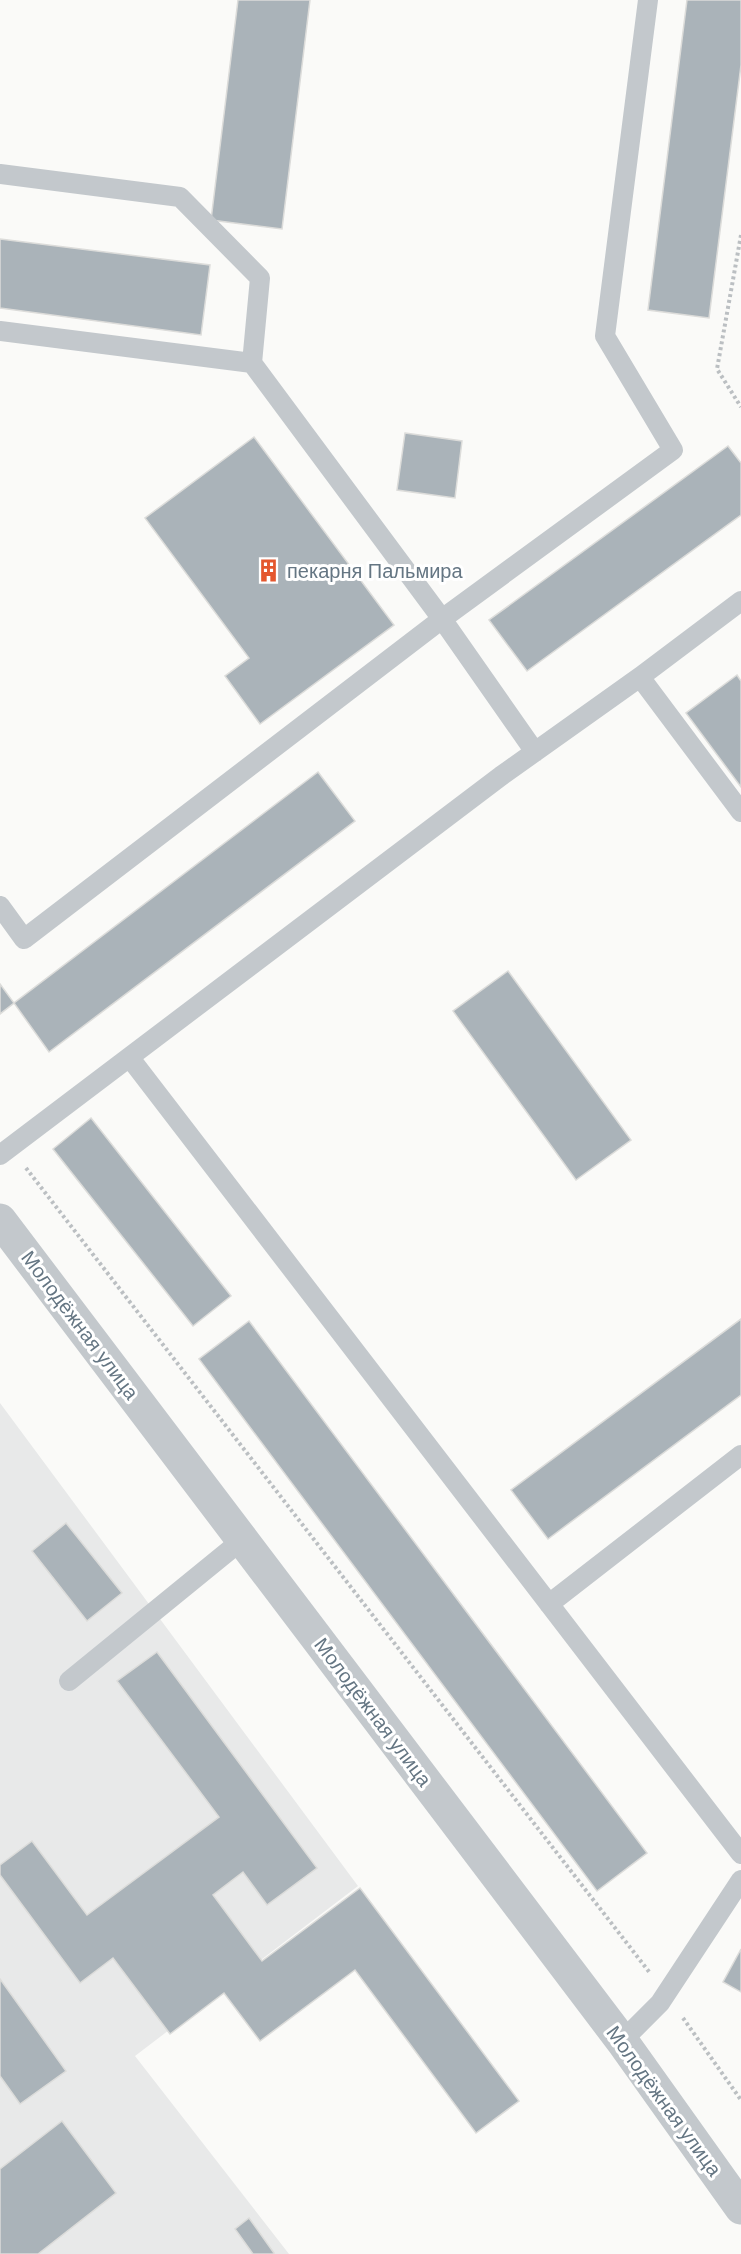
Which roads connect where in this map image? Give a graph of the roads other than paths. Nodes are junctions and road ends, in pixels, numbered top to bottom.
1 (648, 0) edge
2 (0, 174) edge
3 (0, 331) edge
4 (252, 363) junction
5 (741, 602) edge
6 (442, 619) junction
7 (639, 677) junction
8 (535, 752) junction
9 (741, 812) edge
10 (0, 906) edge
11 (130, 1058) junction
12 (5, 1151) edge
13 (0, 1220) edge
14 (741, 1455) edge
15 (242, 1540) junction
16 (549, 1604) junction
17 (69, 1681) dead end
18 (741, 1854) edge
19 (741, 1880) edge
20 (622, 2041) junction
21 (741, 2208) edge

1 - 6 lane
2 - 4 lane
3 - 4 lane
4 - 6 lane
5 - 7 lane
6 - 8 lane
6 - 10 lane
7 - 8 lane
7 - 9 lane
8 - 11 lane
11 - 12 lane
11 - 16 lane
13 - 15 street, Молодёжная улица
14 - 16 lane
15 - 17 lane
15 - 20 street, Молодёжная улица
16 - 18 lane
19 - 20 lane
20 - 21 street, Молодёжная улица

